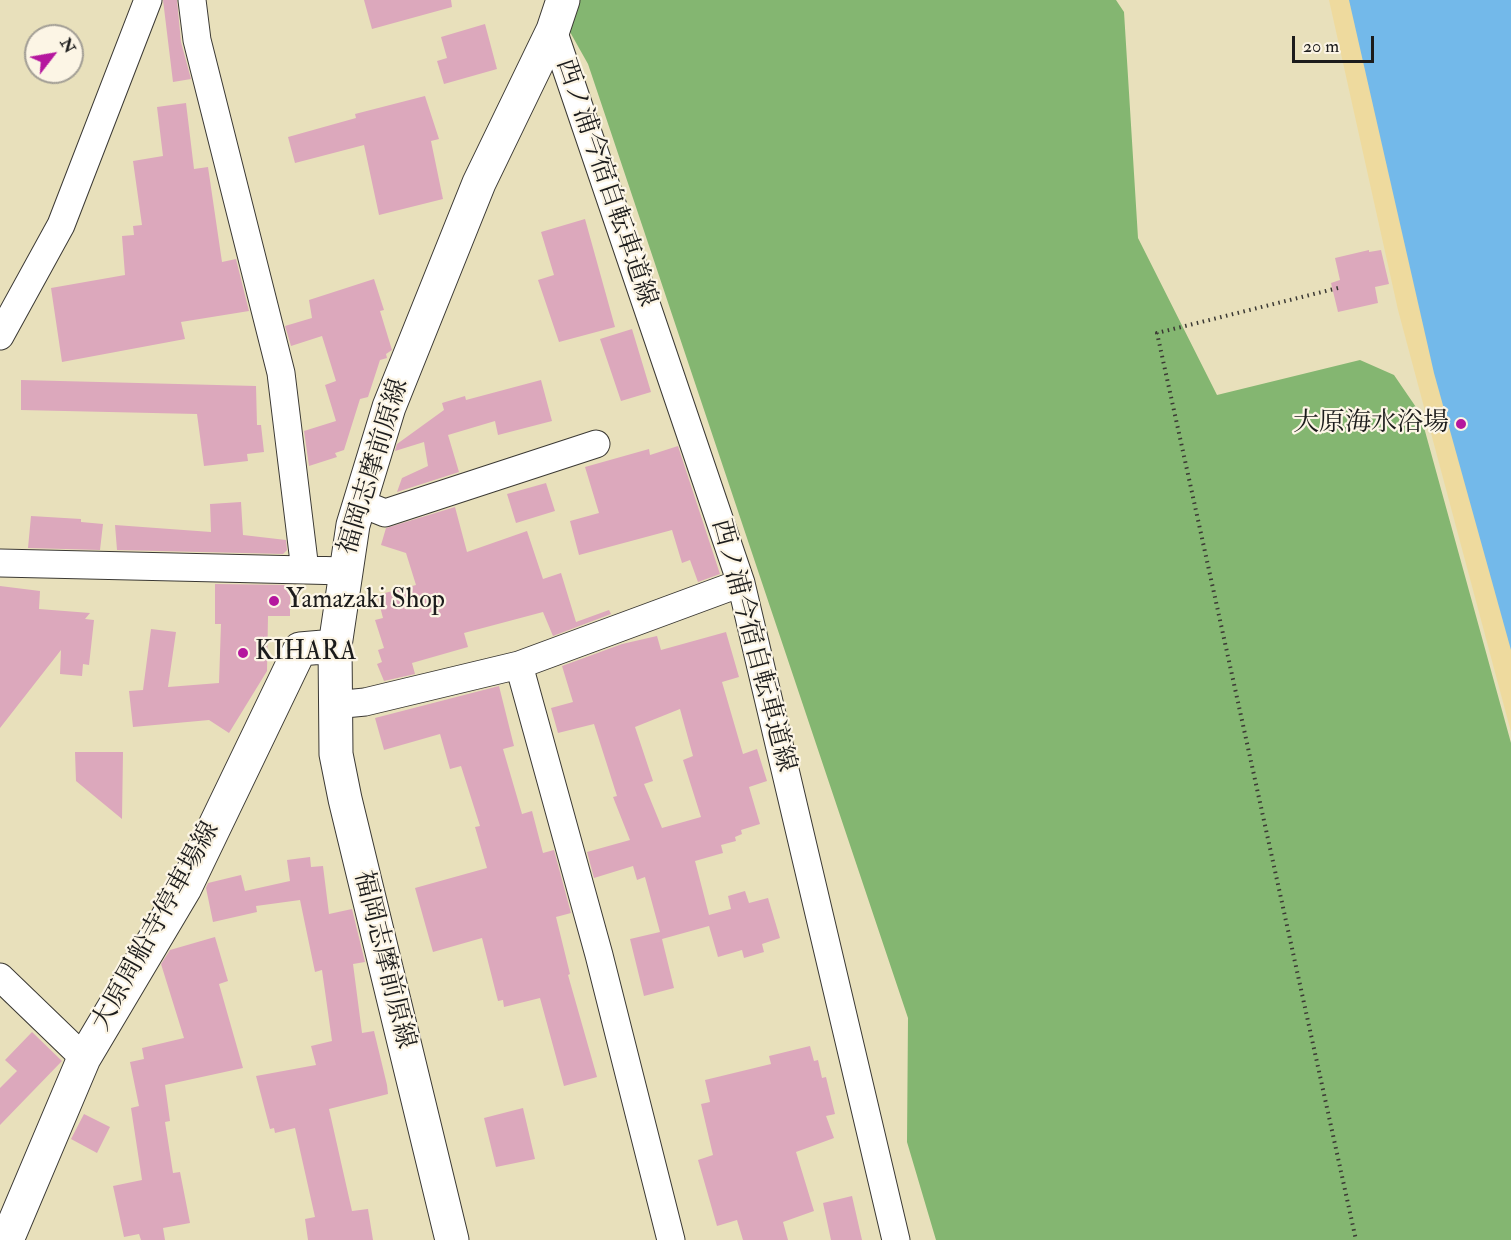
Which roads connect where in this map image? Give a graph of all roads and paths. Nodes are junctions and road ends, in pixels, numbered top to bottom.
1 (148, 0) edge
2 (192, 0) edge
3 (558, 15) edge
4 (1338, 288) dead end
5 (0, 336) edge
6 (596, 444) dead end
7 (360, 503) junction
8 (0, 563) edge
9 (305, 570) junction
10 (345, 571) junction
11 (741, 583) junction
12 (335, 646) junction
13 (519, 665) junction
14 (334, 705) junction
15 (0, 977) edge
16 (84, 1058) junction
17 (7, 1240) edge
18 (452, 1240) edge
19 (671, 1240) edge
20 (896, 1240) edge
21 (1356, 1240) edge

1 - 5 street
2 - 9 street
3 - 7 main road, 福岡志摩前原線
3 - 11 street, 西ノ浦今宿自転車道線
4 - 21 path
6 - 7 street
7 - 10 main road, 福岡志摩前原線
8 - 9 street
9 - 10 street
10 - 12 main road, 福岡志摩前原線
11 - 13 street
11 - 20 street, 西ノ浦今宿自転車道線
12 - 14 main road, 福岡志摩前原線
12 - 16 main road, 大原周船寺停車場線
13 - 14 street
13 - 19 street
14 - 18 main road, 福岡志摩前原線
15 - 16 street
16 - 17 main road, 大原周船寺停車場線

